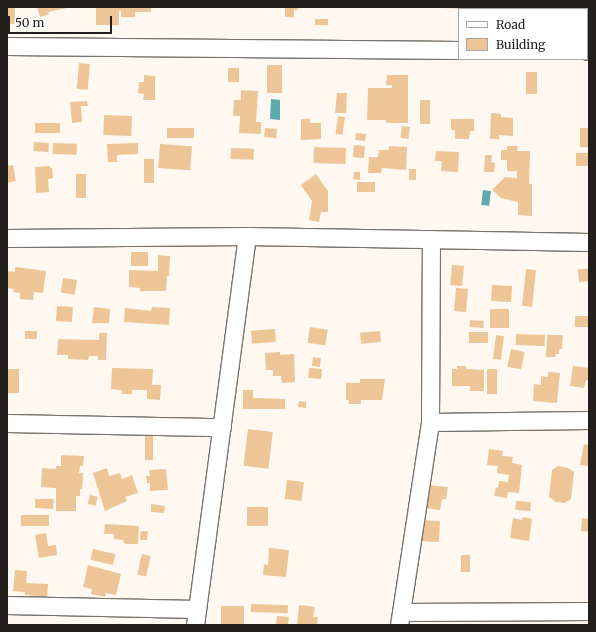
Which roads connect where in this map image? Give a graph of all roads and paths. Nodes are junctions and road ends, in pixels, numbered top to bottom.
1 (7, 46) edge
2 (458, 50) edge
3 (247, 236) junction
4 (7, 238) edge
5 (431, 239) junction
6 (589, 242) edge
7 (589, 420) edge
8 (430, 422) junction
9 (7, 423) edge
10 (222, 426) junction
11 (7, 605) edge
12 (589, 611) edge
13 (196, 617) edge
14 (400, 618) edge

1 - 2 street
3 - 4 street
3 - 5 street
3 - 10 street
5 - 6 street
5 - 8 street
7 - 8 street
8 - 14 street
9 - 10 street
10 - 13 street
11 - 13 street
12 - 14 street

